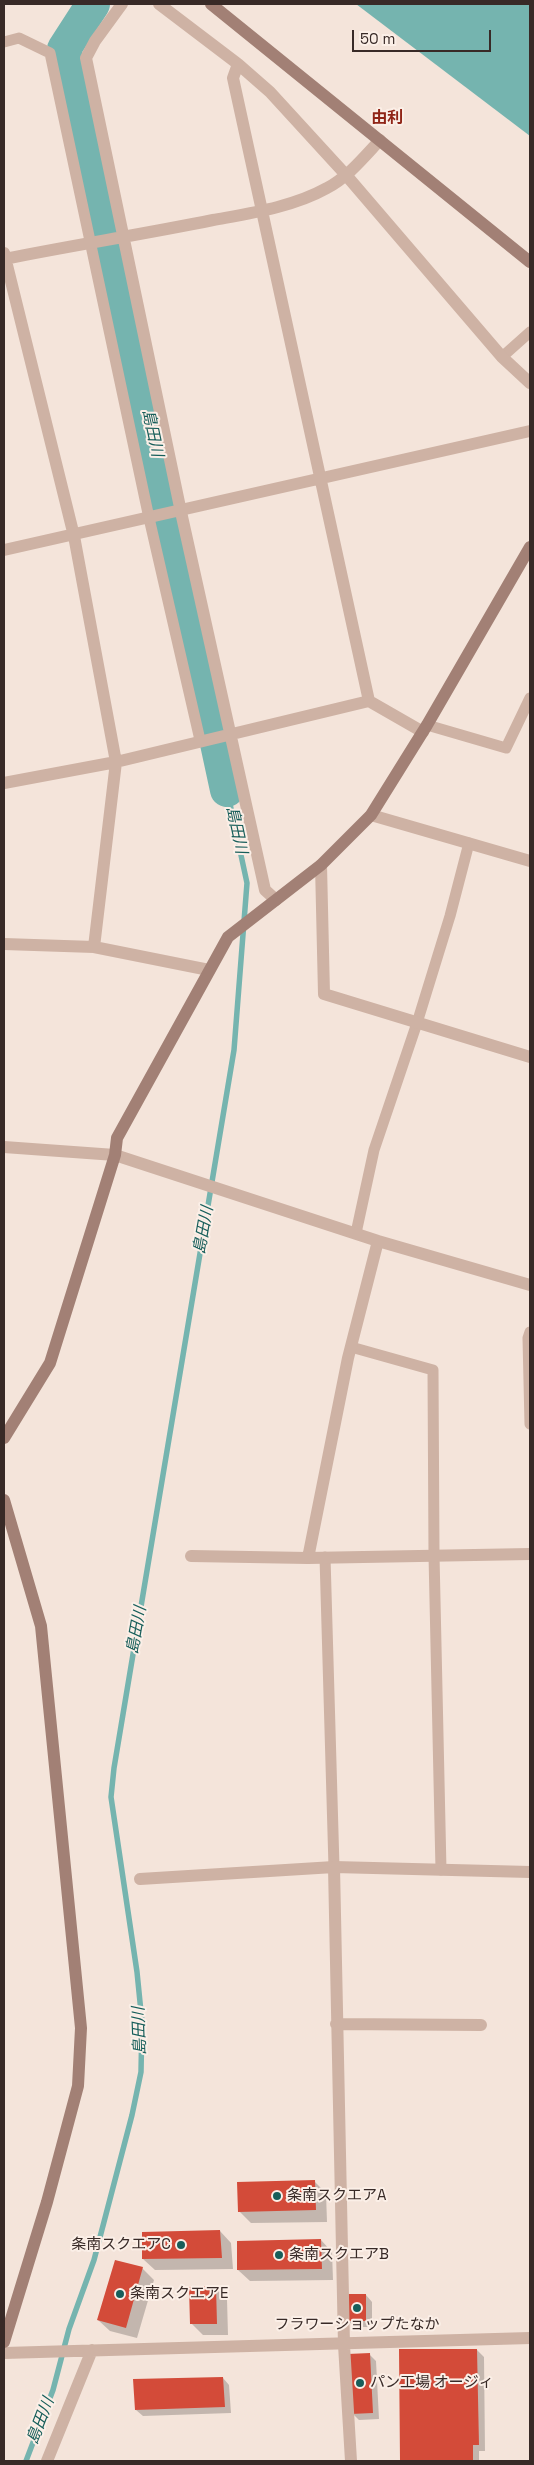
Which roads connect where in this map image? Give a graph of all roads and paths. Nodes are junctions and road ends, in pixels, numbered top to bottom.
1 (122, 4) edge
2 (159, 4) edge
3 (212, 4) edge
4 (4, 42) edge
5 (238, 64) junction
6 (380, 140) junction
7 (346, 175) junction
8 (264, 210) junction
9 (123, 239) junction
10 (91, 244) junction
11 (4, 256) edge
12 (530, 262) edge
13 (530, 332) edge
14 (502, 357) junction
15 (530, 383) edge
16 (530, 431) edge
17 (321, 479) junction
18 (180, 512) junction
19 (153, 517) junction
20 (74, 536) junction
21 (530, 547) edge
22 (4, 550) edge
23 (530, 698) edge
24 (369, 701) junction
25 (425, 728) junction
26 (230, 733) junction
27 (200, 740) junction
28 (116, 762) junction
29 (4, 783) edge
30 (371, 815) junction
31 (469, 843) junction
32 (530, 861) edge
33 (321, 865) junction
34 (276, 900) junction
35 (4, 944) edge
36 (94, 946) junction
37 (209, 970) junction
38 (418, 1023) junction
39 (530, 1057) edge
40 (4, 1147) edge
41 (115, 1155) junction
42 (356, 1234) junction
43 (378, 1241) junction
44 (530, 1285) edge
45 (530, 1332) edge
46 (351, 1347) junction
47 (530, 1424) edge
48 (4, 1438) edge
49 (4, 1500) edge
50 (530, 1554) edge
51 (191, 1556) dead end
52 (434, 1556) junction
53 (325, 1557) junction
54 (308, 1558) junction
55 (334, 1867) junction
56 (441, 1870) junction
57 (530, 1872) edge
58 (140, 1879) dead end
59 (336, 2024) junction
60 (480, 2025) dead end
61 (530, 2338) edge
62 (4, 2342) edge
63 (344, 2345) junction
64 (92, 2350) junction
65 (4, 2353) edge
66 (48, 2461) edge
67 (351, 2461) edge

1 - 9 street
2 - 5 street
3 - 6 street
4 - 10 lane
5 - 7 street
5 - 8 street
6 - 7 street
6 - 12 street
7 - 8 street
7 - 14 street
8 - 9 street
8 - 17 street
9 - 10 street
9 - 18 street
10 - 11 street
10 - 19 lane
11 - 20 street
13 - 14 lane
14 - 15 street
16 - 17 street
17 - 18 street
17 - 24 street
18 - 19 street
18 - 26 street
19 - 20 street
19 - 27 lane
20 - 22 street
20 - 28 street
21 - 25 street
23 - 25 lane
24 - 25 street
24 - 26 street
25 - 30 street
26 - 27 street
26 - 34 street
27 - 28 street
28 - 29 street
28 - 36 street
30 - 31 street
30 - 33 street
31 - 32 street
31 - 38 lane
33 - 34 street
33 - 38 street
34 - 37 street
35 - 36 street
36 - 37 street
37 - 41 street
38 - 39 street
38 - 42 lane
40 - 41 street
41 - 42 street
41 - 48 street
42 - 43 street
43 - 44 street
43 - 46 street
45 - 47 lane
46 - 52 lane
46 - 54 street
49 - 62 street
50 - 52 street
51 - 54 street
52 - 53 street
52 - 56 lane
53 - 54 street
53 - 55 lane
55 - 56 street
55 - 58 street
55 - 59 street
56 - 57 street
59 - 60 street
59 - 63 street
61 - 63 street
63 - 64 street
63 - 67 street
64 - 65 street
64 - 66 street

